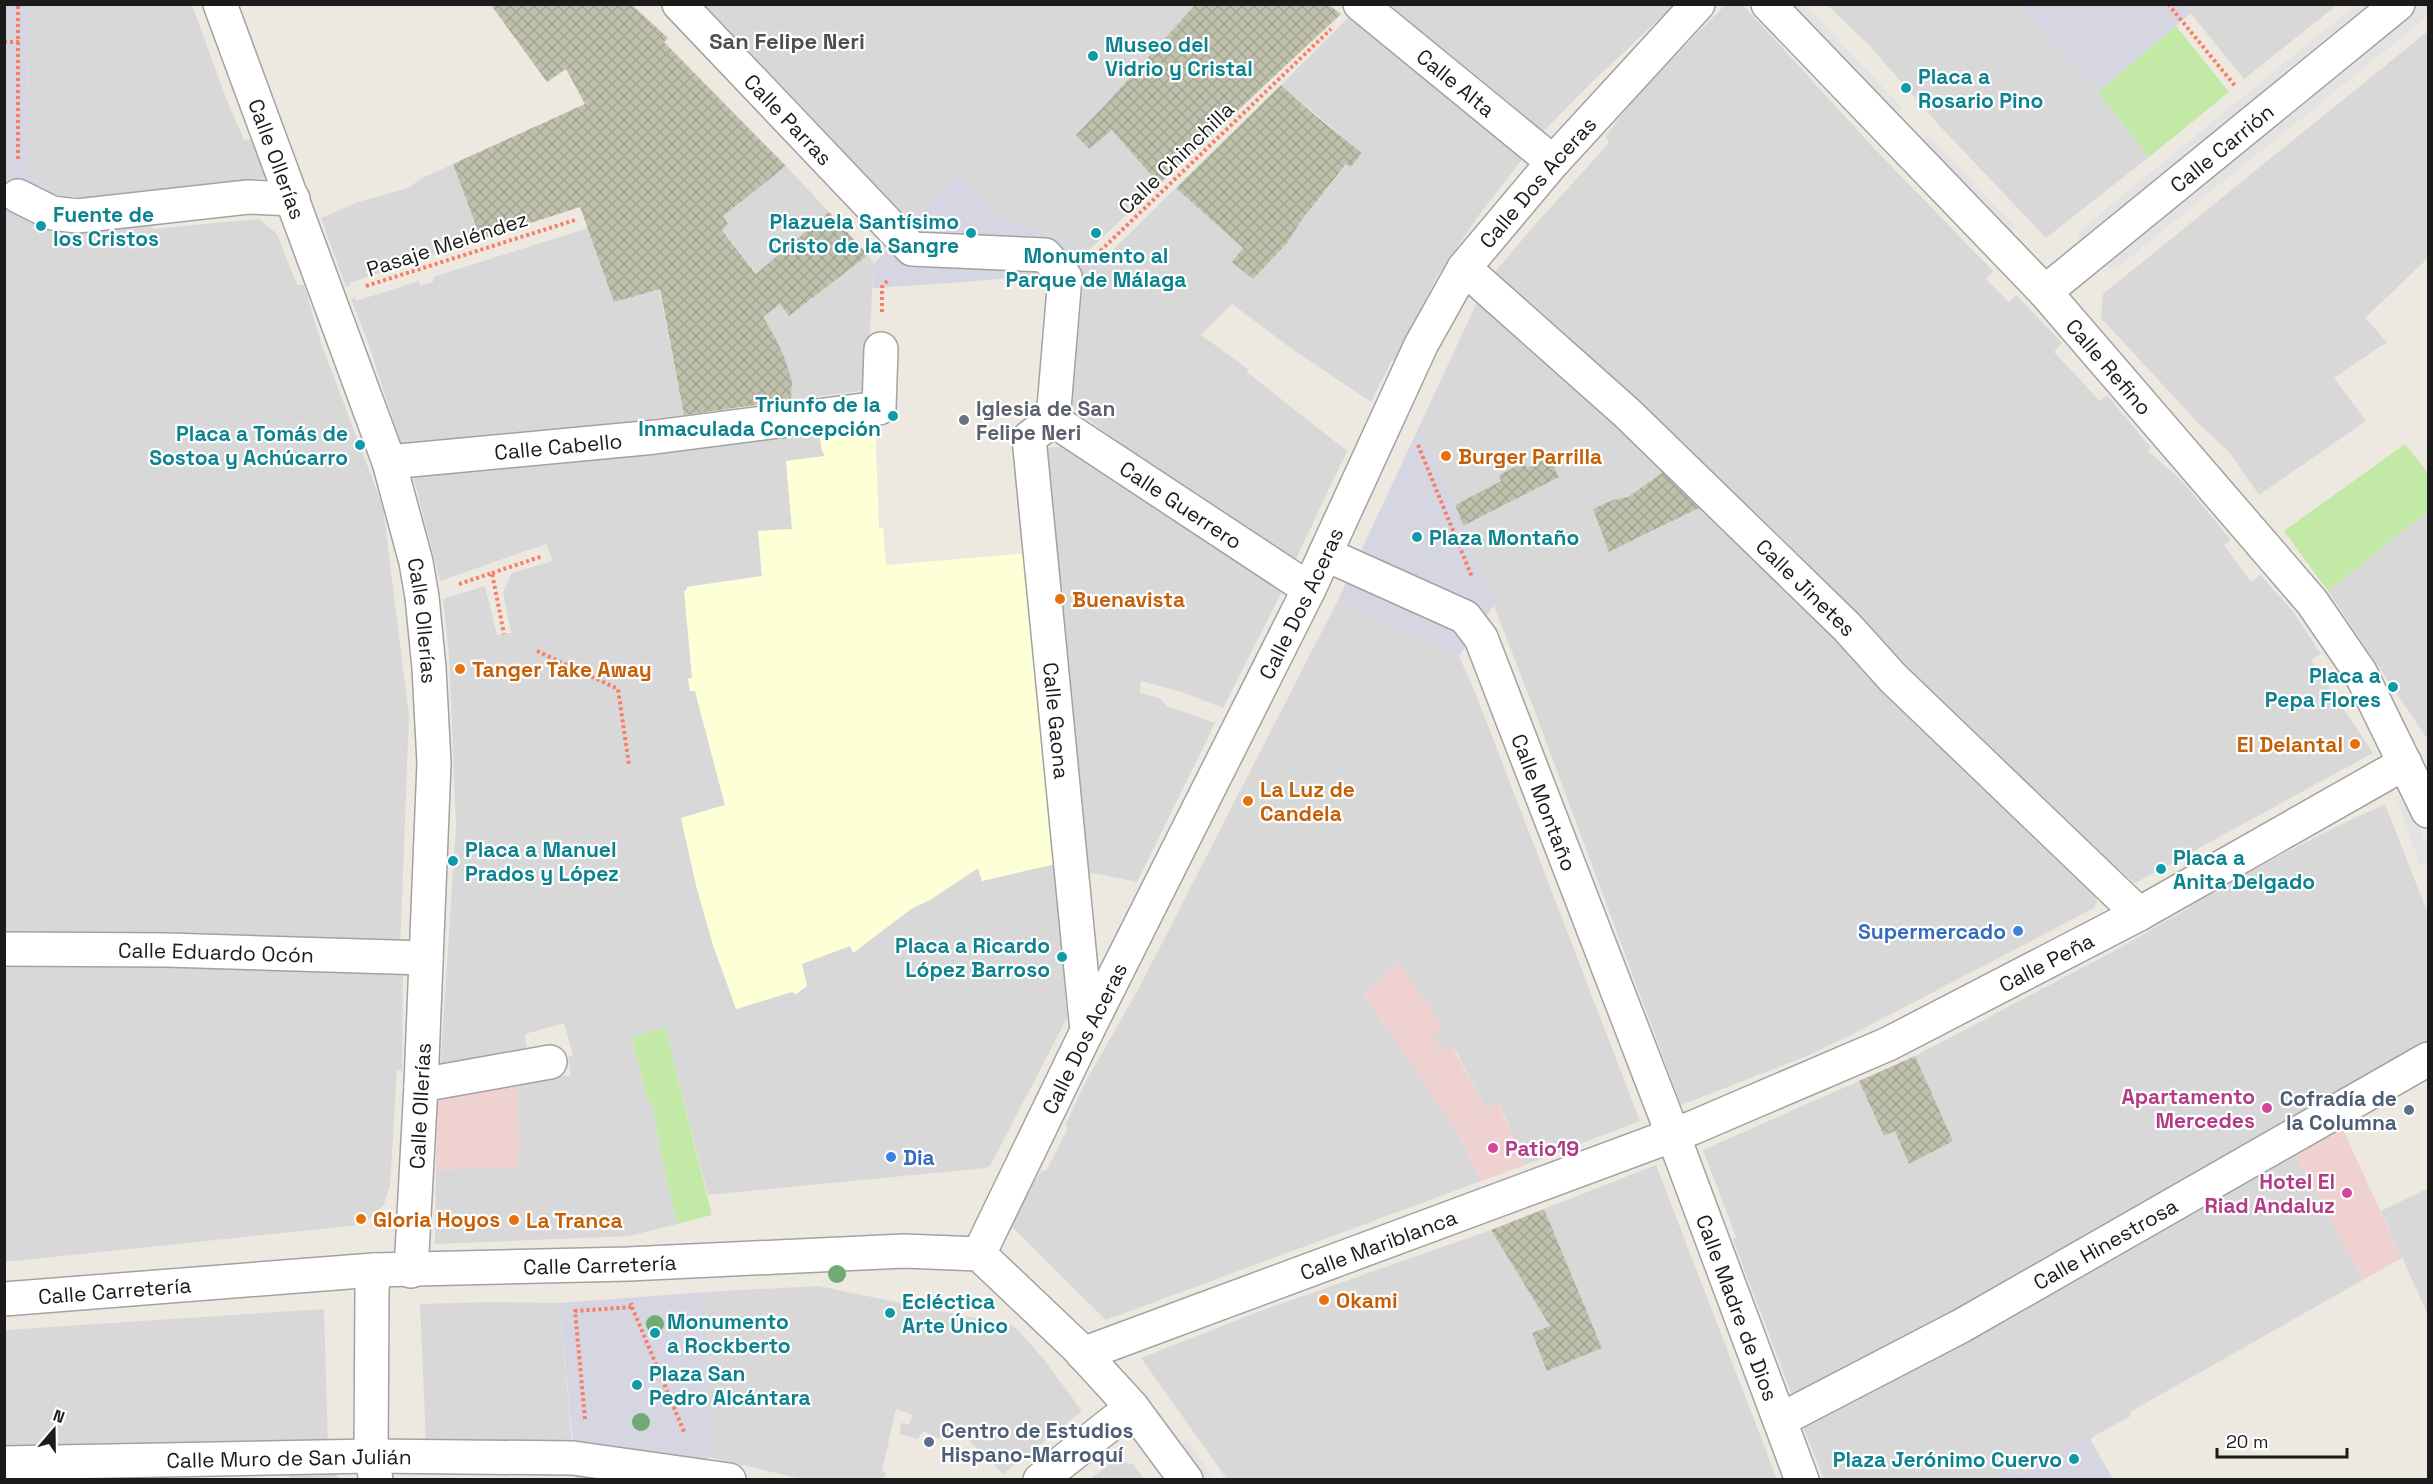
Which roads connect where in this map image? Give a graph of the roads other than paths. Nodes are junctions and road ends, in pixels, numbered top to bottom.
1 (220, 4) edge
2 (679, 4) edge
3 (1698, 4) edge
4 (1768, 4) edge
5 (2398, 4) edge
6 (1348, 14) edge
7 (1553, 162) junction
8 (18, 196) road end
9 (293, 200) junction
10 (1464, 268) junction
11 (2045, 292) junction
12 (881, 349) road end
13 (1053, 420) junction
14 (389, 462) junction
15 (1325, 554) junction
16 (1309, 588) junction
17 (2405, 764) junction
18 (2428, 811) edge
19 (2139, 915) junction
20 (4, 949) edge
21 (426, 958) junction
22 (1087, 1031) junction
23 (2428, 1059) edge
24 (550, 1062) dead end
25 (421, 1085) junction
26 (1673, 1135) junction
27 (979, 1254) junction
28 (374, 1270) junction
29 (411, 1271) junction
30 (4, 1299) edge
31 (1083, 1354) junction
32 (1132, 1407) junction
33 (1780, 1420) junction
34 (4, 1463) edge
35 (373, 1468) edge
36 (713, 1477) edge
37 (1040, 1479) edge
38 (1186, 1479) edge
39 (1802, 1479) edge

1 - 9 street, Calle Ollerías
2 - 13 street, Calle Parras
3 - 7 street, Calle Dos Aceras
4 - 11 street, Calle Refino
5 - 11 street, Calle Carrión
6 - 7 street, Calle Alta
7 - 10 street, Calle Dos Aceras
8 - 9 street
9 - 14 street, Calle Ollerías
10 - 15 street, Calle Dos Aceras
10 - 19 street, Calle Jinetes
11 - 17 street, Calle Refino
12 - 14 street, Calle Cabello
13 - 16 street, Calle Guerrero
13 - 22 street, Calle Gaona
14 - 21 street, Calle Ollerías
15 - 16 street, Calle Dos Aceras
15 - 26 street, Calle Montaño
16 - 22 street, Calle Dos Aceras
17 - 18 street, Calle Refino
17 - 19 street, Calle Peña
19 - 26 street, Calle Peña
20 - 21 street, Calle Eduardo Ocón
21 - 25 street, Calle Ollerías
22 - 27 street, Calle Dos Aceras
23 - 33 street, Calle Hinestrosa
24 - 25 street
25 - 29 street, Calle Ollerías
26 - 31 street, Calle Mariblanca
26 - 33 street, Calle Madre de Dios
27 - 29 street, Calle Carretería
27 - 31 street
28 - 29 street, Calle Carretería
28 - 30 street, Calle Carretería
28 - 35 street
31 - 32 street
32 - 37 street
32 - 38 street
33 - 39 street, Calle Madre de Dios
34 - 35 street, Calle Muro de San Julián
35 - 36 street, Calle Muro de San Julián

